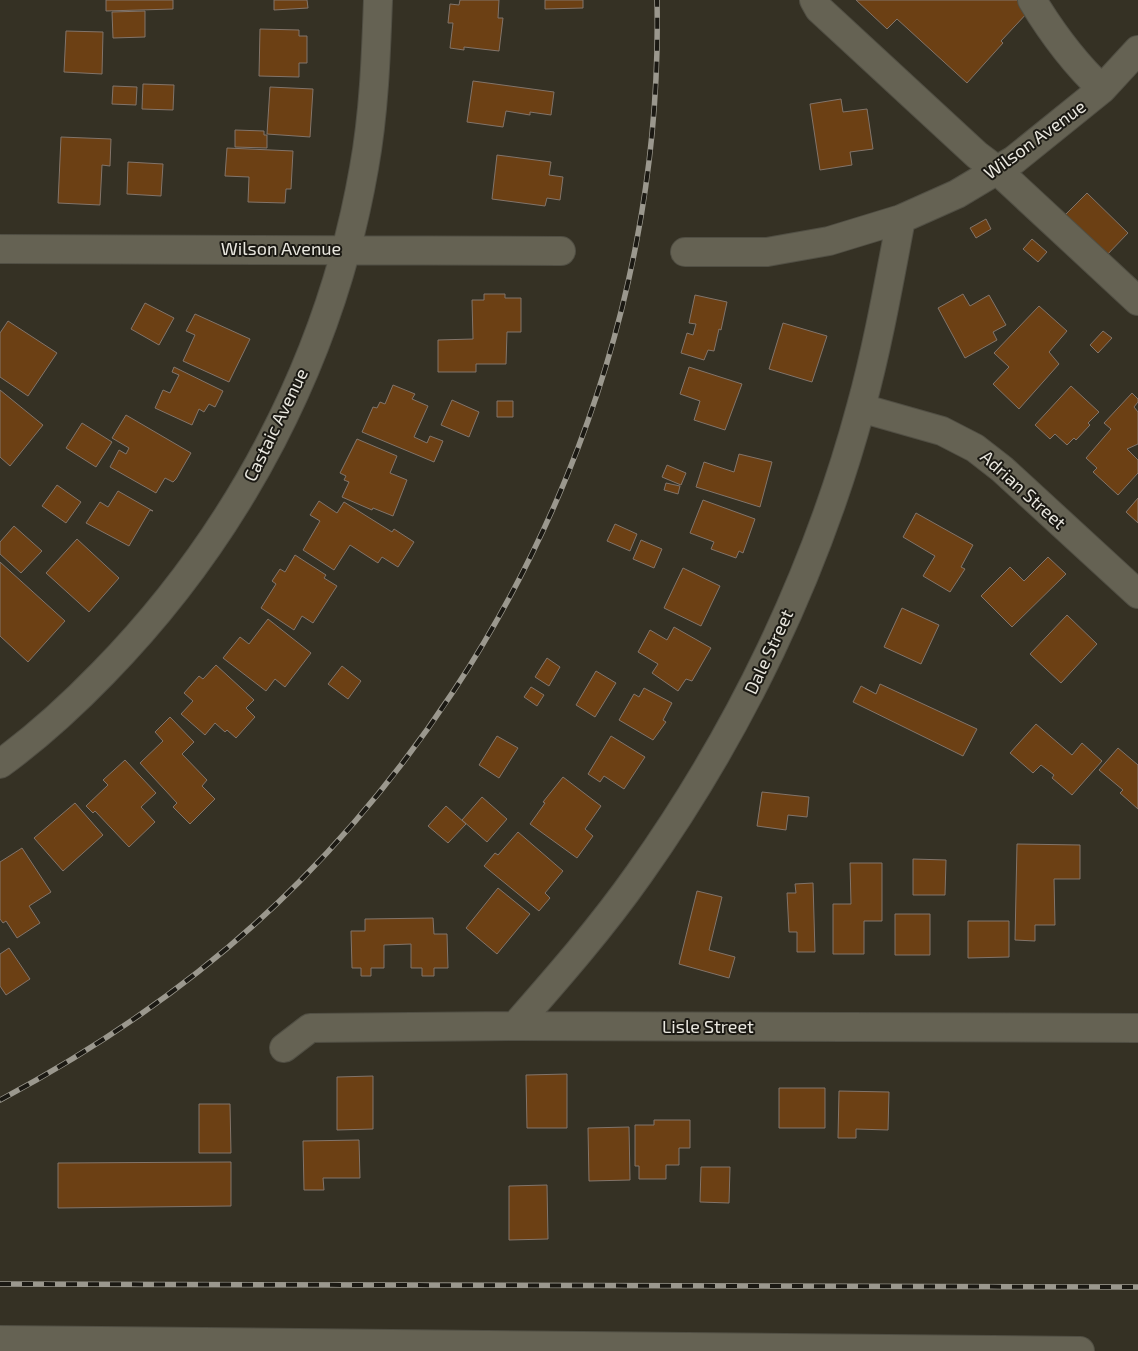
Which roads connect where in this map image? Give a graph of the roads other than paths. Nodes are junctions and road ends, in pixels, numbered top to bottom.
1 (378, 0) edge
2 (814, 0) edge
3 (1032, 0) edge
4 (1138, 50) edge
5 (1102, 90) junction
6 (997, 170) junction
7 (901, 219) junction
8 (0, 248) edge
9 (346, 250) junction
10 (561, 251) dead end
11 (685, 252) dead end
12 (1138, 301) edge
13 (861, 408) junction
14 (1138, 594) edge
15 (0, 764) edge
16 (515, 1026) junction
17 (1138, 1028) edge
18 (284, 1048) dead end
19 (0, 1340) edge
20 (93, 1346) edge
21 (270, 1347) edge
22 (850, 1350) edge
23 (1051, 1351) edge
24 (1080, 1351) edge

1 - 9 street, Castaic Avenue
2 - 6 street
3 - 5 street
4 - 5 street, Wilson Avenue
5 - 6 street, Wilson Avenue
6 - 7 street, Wilson Avenue
6 - 12 street
7 - 11 street, Wilson Avenue
7 - 13 street, Dale Street
8 - 9 street, Wilson Avenue
9 - 10 street, Wilson Avenue
9 - 15 street, Castaic Avenue
13 - 14 street, Adrian Street
13 - 16 street, Dale Street
16 - 17 street, Lisle Street
16 - 18 street, Lisle Street
19 - 20 street
20 - 21 street
21 - 22 street
22 - 23 street
23 - 24 street

